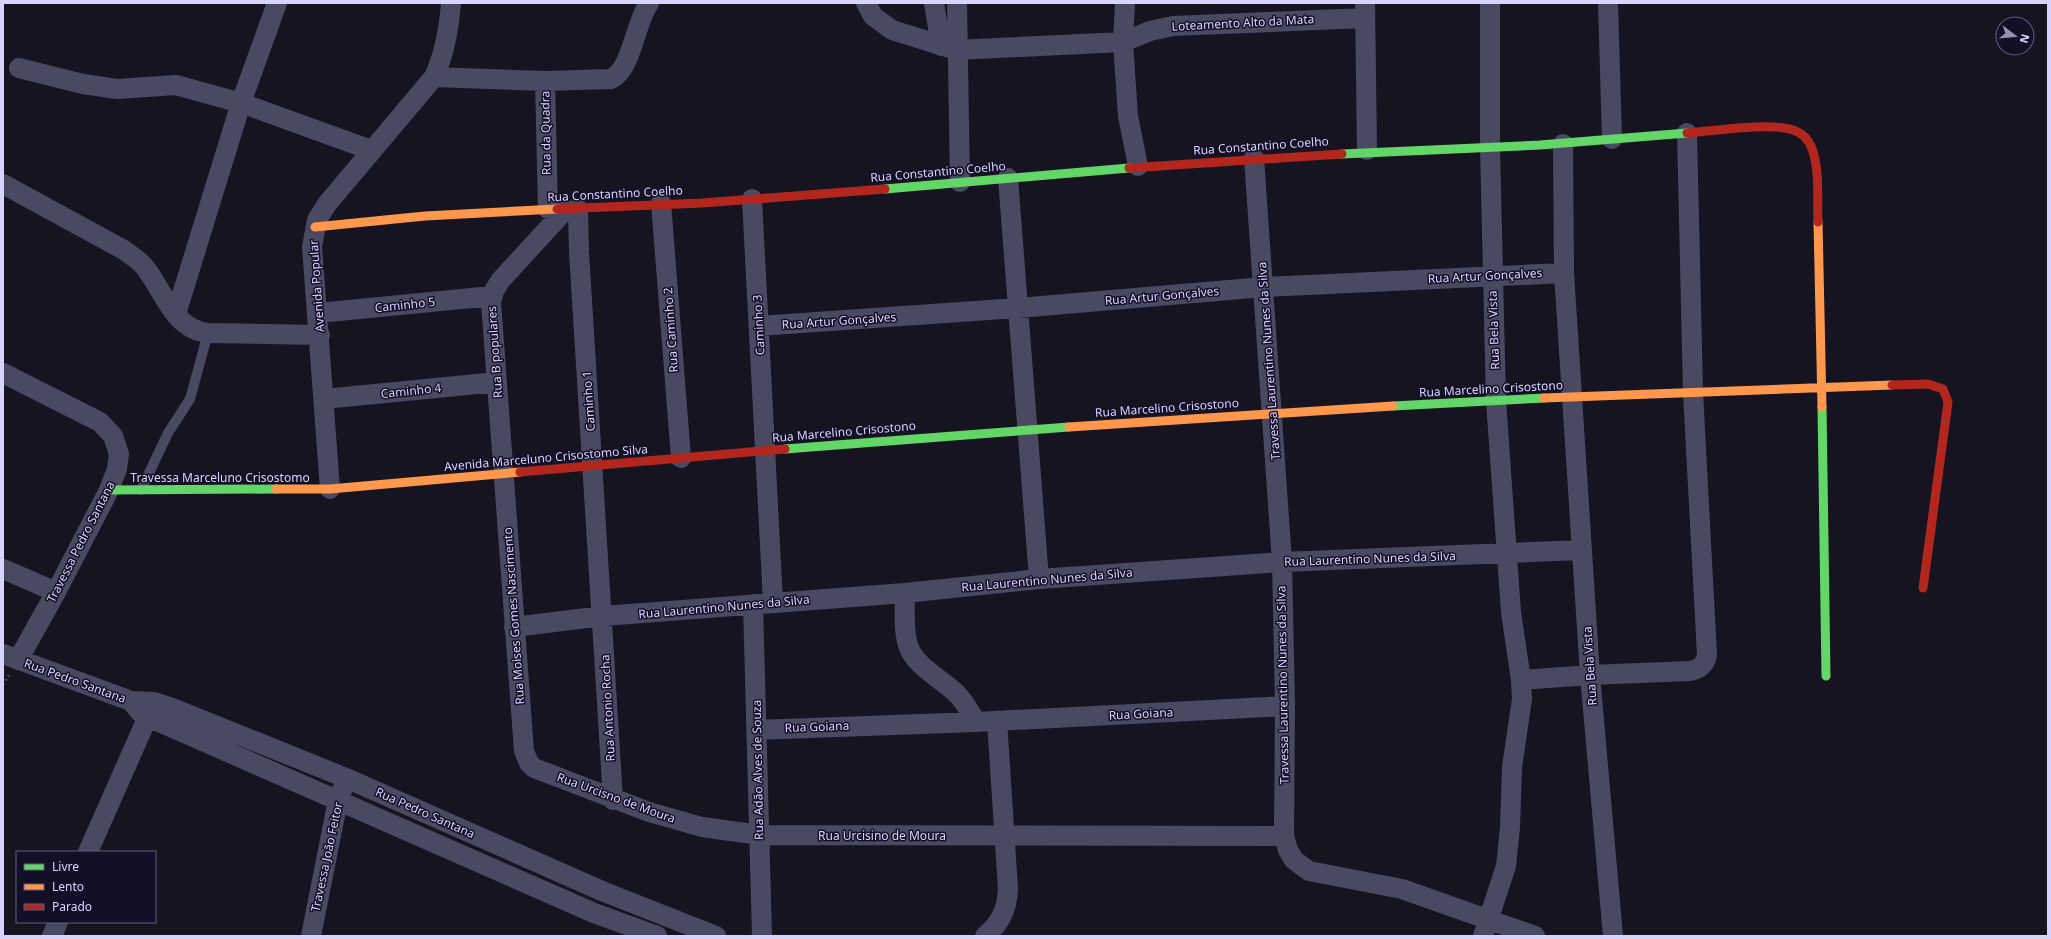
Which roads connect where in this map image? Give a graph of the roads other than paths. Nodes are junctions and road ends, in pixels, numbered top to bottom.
1 (277, 3) edge
2 (451, 3) edge
3 (649, 3) edge
4 (866, 3) edge
5 (934, 3) edge
6 (957, 3) edge
7 (1125, 3) edge
8 (1490, 3) edge
9 (1608, 3) edge
10 (1365, 11) edge
11 (1123, 42) junction
12 (949, 48) junction
13 (19, 68) dead end
14 (434, 77) junction
15 (545, 81) junction
16 (241, 103) junction
17 (1687, 133) junction
18 (1612, 139) junction
19 (1563, 144) junction
20 (1490, 148) junction
21 (371, 150) junction
22 (1367, 150) junction
23 (1254, 158) junction
24 (1138, 166) junction
25 (1008, 178) junction
26 (960, 182) junction
27 (3, 184) edge
28 (752, 199) junction
29 (661, 203) junction
30 (564, 209) junction
31 (315, 227) junction
32 (1564, 273) junction
33 (1492, 276) junction
34 (1264, 287) junction
35 (492, 296) junction
36 (1018, 308) junction
37 (318, 313) junction
38 (176, 314) junction
39 (760, 326) junction
40 (208, 333) junction
41 (320, 335) junction
42 (3, 373) edge
43 (497, 382) junction
44 (1820, 387) junction
45 (1693, 392) junction
46 (1572, 396) junction
47 (324, 399) junction
48 (1496, 401) junction
49 (1272, 413) junction
50 (1026, 430) junction
51 (764, 451) junction
52 (681, 458) junction
53 (593, 466) junction
54 (505, 474) junction
55 (330, 489) junction
56 (109, 490) junction
57 (140, 490) junction
58 (1582, 550) junction
59 (1507, 553) junction
60 (1282, 562) junction
61 (3, 569) edge
62 (1039, 579) junction
63 (1923, 588) dead end
64 (56, 592) junction
65 (905, 593) junction
66 (773, 602) junction
67 (753, 604) junction
68 (603, 616) junction
69 (514, 626) junction
70 (10, 657) edge
71 (1590, 675) junction
72 (1826, 676) dead end
73 (1521, 680) junction
74 (1285, 706) junction
75 (151, 709) junction
76 (997, 721) junction
77 (976, 722) junction
78 (758, 730) junction
79 (526, 758) joint
80 (346, 778) junction
81 (338, 800) junction
82 (613, 800) junction
83 (760, 836) junction
84 (1005, 836) junction
85 (1284, 836) junction
86 (88, 851) edge
87 (58, 923) edge
88 (1486, 928) edge
89 (52, 936) edge
90 (311, 936) edge
91 (657, 936) edge
92 (716, 936) edge
93 (762, 936) edge
94 (985, 936) edge
95 (1535, 936) edge
96 (1613, 936) edge

1 - 16 street
2 - 14 street, Avenida Popular
3 - 15 street, Rua da Quadra
4 - 12 street
5 - 12 street
6 - 12 street
7 - 11 street
8 - 20 street, Rua Bela Vista
9 - 18 street
10 - 11 street, Loteamento Alto da Mata
10 - 22 street
11 - 12 street, Loteamento Alto da Mata
11 - 24 street
12 - 26 street
13 - 16 street
14 - 15 street, Rua da Quadra
14 - 21 street, Avenida Popular
15 - 30 street, Rua da Quadra
16 - 21 street
16 - 38 street
17 - 18 street, Rua Constantino Coelho
17 - 44 street, Rua Constantino Coelho
17 - 45 street
18 - 19 street, Rua Constantino Coelho
19 - 20 street, Rua Constantino Coelho
19 - 32 street, Rua Bela Vista
20 - 22 street, Rua Constantino Coelho
20 - 33 street, Rua Bela Vista
21 - 31 street, Avenida Popular
22 - 23 street, Rua Constantino Coelho
23 - 24 street, Rua Constantino Coelho
23 - 34 street, Travessa Laurentino Nunes da Silva
24 - 25 street, Rua Constantino Coelho
25 - 26 street, Rua Constantino Coelho
25 - 36 street
26 - 28 street, Rua Constantino Coelho
27 - 38 street
28 - 29 street, Rua Constantino Coelho
28 - 39 street, Caminho 3
29 - 30 street, Rua Constantino Coelho
29 - 52 street, Rua Caminho 2
30 - 31 street, Rua Constantino Coelho
30 - 35 street, Rua B populares
30 - 53 street, Caminho 1
31 - 37 street, Avenida Popular
32 - 33 street, Rua Artur Gonçalves
32 - 46 street, Rua Bela Vista
33 - 34 street, Rua Artur Gonçalves
33 - 48 street, Rua Bela Vista
34 - 36 street, Rua Artur Gonçalves
34 - 49 street, Travessa Laurentino Nunes da Silva
35 - 37 street, Caminho 5
35 - 43 street, Rua B populares
36 - 39 street, Rua Artur Gonçalves
36 - 50 street
37 - 41 street, Avenida Popular
38 - 40 street
39 - 51 street, Caminho 3
40 - 41 street
40 - 57 lane
41 - 47 street, Avenida Popular
42 - 56 street, Travessa Pedro Santana
43 - 47 street, Caminho 4
43 - 54 street, Rua B populares
44 - 45 street
44 - 63 street
44 - 72 street, Rua Constantino Coelho
45 - 46 street
45 - 71 street
46 - 48 street, Rua Marcelino Crisostono
46 - 58 street, Rua Bela Vista
47 - 55 street, Avenida Popular
48 - 49 street, Rua Marcelino Crisostono
48 - 59 street, Rua Bela Vista
49 - 50 street, Rua Marcelino Crisostono
49 - 60 street, Travessa Laurentino Nunes da Silva
50 - 51 street, Rua Marcelino Crisostono
50 - 62 street
51 - 52 street, Avenida Marceluno Crisostomo Silva
51 - 66 street, Caminho 3
52 - 53 street, Avenida Marceluno Crisostomo Silva
53 - 54 street, Avenida Marceluno Crisostomo Silva
53 - 68 street, Caminho 1
54 - 55 street, Avenida Marceluno Crisostomo Silva
54 - 69 street, Rua Moises Gomes Nascimento
55 - 57 street, Travessa Marceluno Crisostomo
56 - 57 street, Travessa Marceluno Crisostomo
56 - 64 street, Travessa Pedro Santana
58 - 59 street, Rua Laurentino Nunes da Silva
58 - 71 street, Rua Bela Vista
59 - 60 street, Rua Laurentino Nunes da Silva
59 - 73 street, Rua Bela Vista
60 - 62 street, Rua Laurentino Nunes da Silva
60 - 74 street, Travessa Laurentino Nunes da Silva
61 - 64 street
62 - 65 street, Rua Laurentino Nunes da Silva
64 - 70 street, Travessa Pedro Santana
65 - 66 street, Rua Laurentino Nunes da Silva
65 - 77 street
66 - 67 street, Rua Laurentino Nunes da Silva
67 - 68 street, Rua Laurentino Nunes da Silva
67 - 78 street, Rua Adão Alves de Souza
68 - 69 street, Rua Laurentino Nunes da Silva
68 - 82 street, Rua Antonio Rocha
69 - 79 street, Rua Moises Gomes Nascimento
70 - 75 street, Rua Pedro Santana
71 - 73 street
71 - 96 street, Rua Bela Vista
73 - 88 street, Rua Bela Vista
74 - 76 street, Rua Goiana
74 - 85 street, Travessa Laurentino Nunes da Silva
75 - 80 street, Rua Pedro Santana
75 - 81 street, Rua Pedro Santana
75 - 86 street
76 - 77 street, Rua Goiana
76 - 84 street
77 - 78 street, Rua Goiana
78 - 83 street, Rua Adão Alves de Souza
79 - 82 street, Rua Urcisno de Moura
80 - 81 street, Travessa João Feitor
80 - 92 street, Rua Pedro Santana
81 - 90 street, Travessa João Feitor
81 - 91 street, Rua Pedro Santana
82 - 83 street, Rua Urcisno de Moura
83 - 84 street, Rua Urcisino de Moura
83 - 93 street, Rua Adão Alves de Souza
84 - 85 street
84 - 94 street
85 - 88 street, Travessa Laurentino Nunes da Silva
87 - 89 street
88 - 95 street, Travessa Laurentino Nunes da Silva

